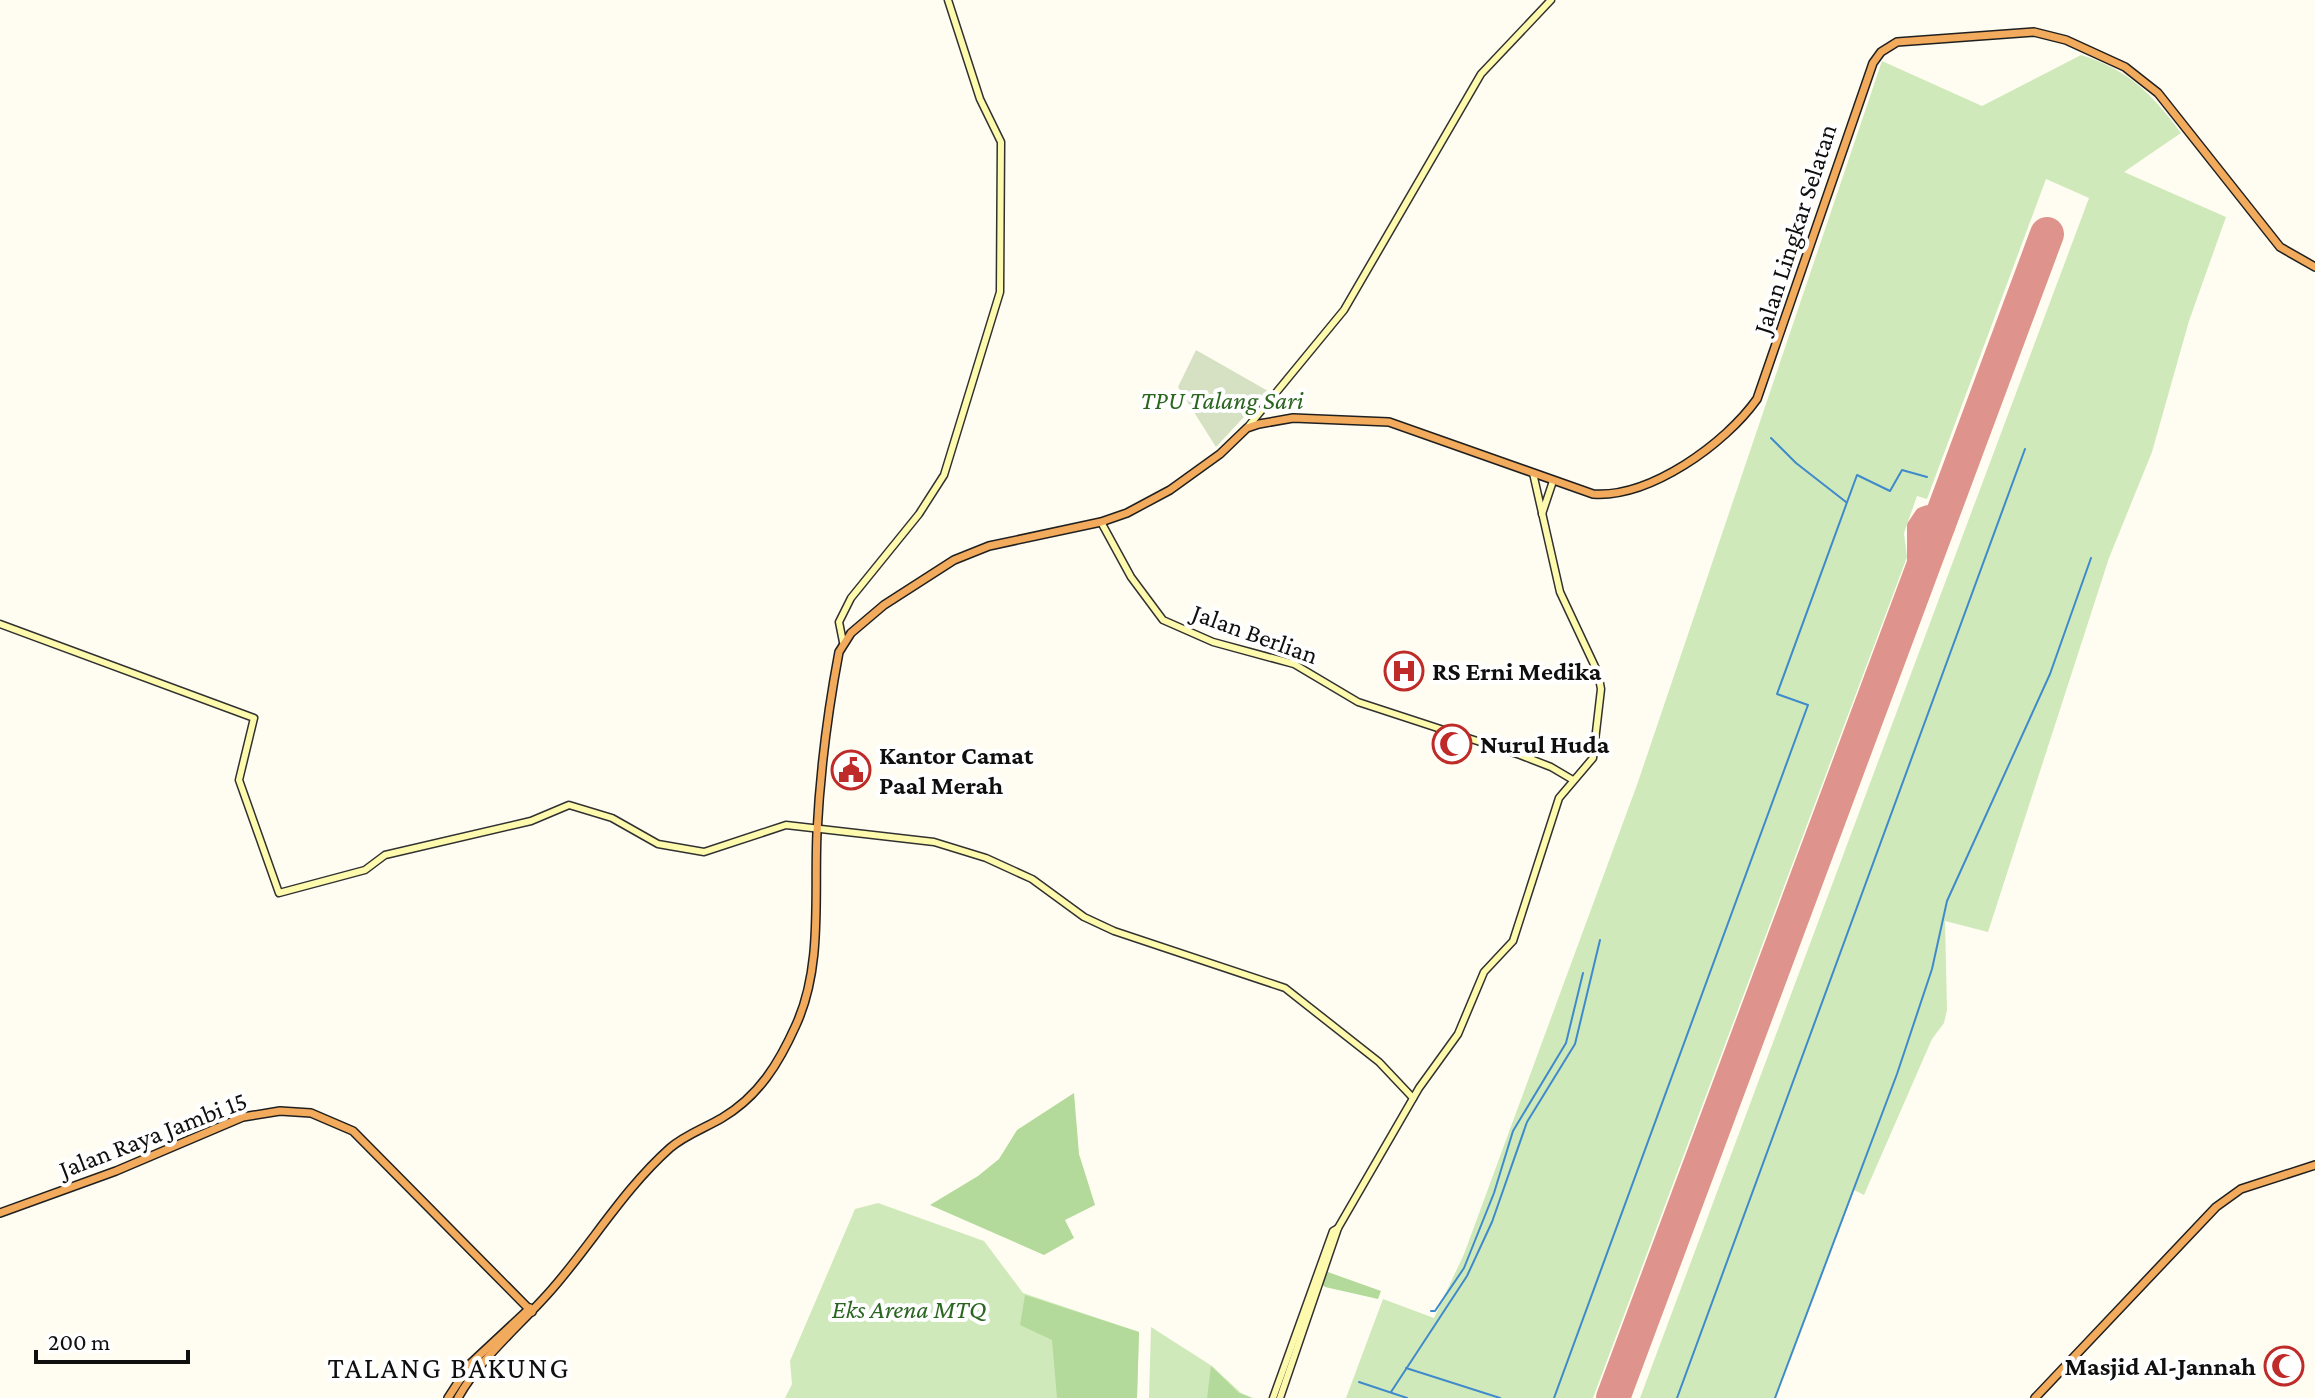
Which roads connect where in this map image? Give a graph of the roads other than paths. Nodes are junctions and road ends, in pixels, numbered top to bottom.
1 (948, 0) edge
2 (1551, 0) edge
3 (2315, 267) edge
4 (1247, 428) junction
5 (1533, 473) junction
6 (1553, 481) junction
7 (1542, 518) junction
8 (1101, 522) junction
9 (0, 624) edge
10 (843, 642) junction
11 (1573, 780) junction
12 (817, 826) junction
13 (1413, 1098) junction
14 (2315, 1165) edge
15 (0, 1213) edge
16 (532, 1309) junction
17 (1284, 1369) junction
18 (448, 1398) edge
19 (458, 1398) edge
20 (1273, 1398) edge
21 (1280, 1398) edge
22 (2035, 1398) edge

1 - 10 street
2 - 4 street
3 - 6 highway, Jalan Lingkar Selatan
4 - 5 highway, Jalan Lingkar Selatan
4 - 8 highway
5 - 6 highway, Jalan Lingkar Selatan
5 - 7 street
6 - 7 street
7 - 11 street
8 - 10 highway
8 - 11 street, Jalan Berlian
9 - 12 street
10 - 12 highway
11 - 13 street
12 - 13 street
12 - 16 highway
13 - 17 street
14 - 22 highway
15 - 16 highway, Jalan Raya Jambi 15
16 - 18 highway
16 - 19 highway
17 - 20 street
17 - 21 street

